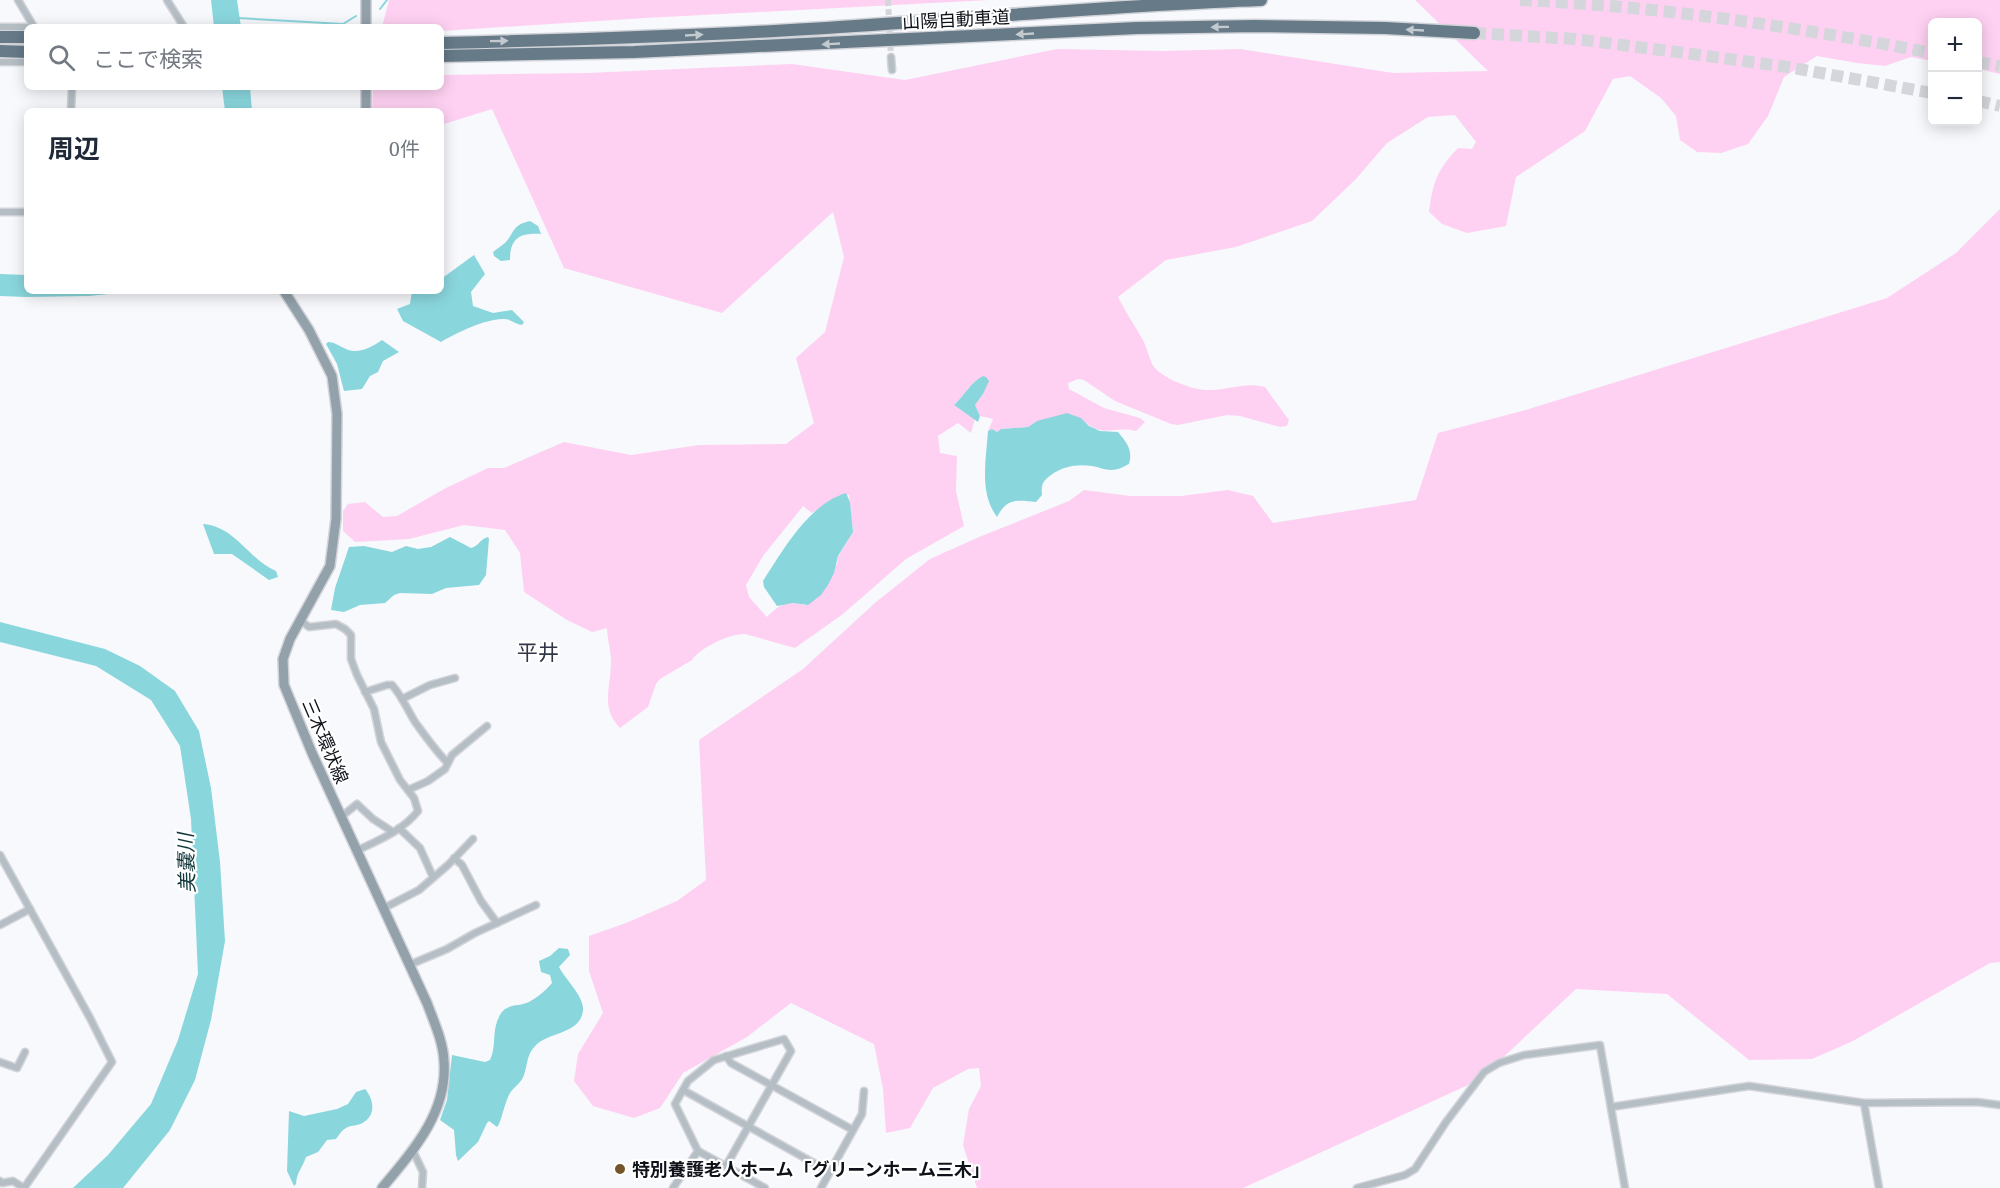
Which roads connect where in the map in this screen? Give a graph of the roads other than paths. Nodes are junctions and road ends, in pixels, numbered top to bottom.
1 (18, 0) edge
2 (167, 0) edge
3 (366, 0) edge
4 (1261, 0) edge
5 (31, 24) edge
6 (182, 24) edge
7 (366, 24) edge
8 (0, 27) edge
9 (24, 27) edge
10 (1474, 33) tunnel mouth
11 (0, 37) edge
12 (24, 37) edge
13 (444, 43) edge
14 (0, 51) edge
15 (24, 52) edge
16 (444, 57) edge
17 (891, 57) tunnel mouth
18 (0, 62) edge
19 (24, 63) edge
20 (892, 70) dead end
21 (72, 90) edge
22 (366, 90) edge
23 (71, 108) edge
24 (366, 108) edge
25 (0, 212) edge
26 (24, 212) edge
27 (286, 294) edge
28 (300, 620) junction
29 (455, 678) dead end
30 (365, 692) junction
31 (402, 699) junction
32 (487, 726) dead end
33 (448, 764) junction
34 (408, 790) junction
35 (341, 817) junction
36 (396, 830) junction
37 (473, 839) dead end
38 (356, 851) junction
39 (0, 855) edge
40 (454, 858) junction
41 (434, 877) junction
42 (536, 905) dead end
43 (384, 908) junction
44 (30, 909) junction
45 (497, 923) junction
46 (0, 926) edge
47 (409, 965) junction
48 (25, 1052) dead end
49 (726, 1056) junction
50 (0, 1062) edge
51 (772, 1085) junction
52 (683, 1089) junction
53 (864, 1091) dead end
54 (1864, 1103) junction
55 (2000, 1105) edge
56 (1611, 1107) junction
57 (749, 1126) junction
58 (853, 1130) junction
59 (699, 1150) junction
60 (413, 1151) junction
61 (726, 1166) junction
62 (830, 1172) junction
63 (0, 1181) edge
64 (24, 1188) edge
65 (382, 1188) edge
66 (422, 1188) edge
67 (673, 1188) edge
68 (765, 1188) edge
69 (821, 1188) edge
70 (1357, 1188) edge
71 (1624, 1188) edge
72 (1879, 1188) edge

1 - 5 street
2 - 6 street
3 - 7 main road
13 -> 4 highway, 山陽自動車道
8 - 9 street
10 -> 16 highway, 山陽自動車道
11 - 12 highway
14 - 15 highway
17 - 20 street
18 - 19 street
21 - 23 street
22 - 24 main road
25 - 26 street
27 - 28 main road, 三木環状線
28 - 30 street
28 - 35 main road, 三木環状線
29 - 31 street
30 - 31 street
30 - 34 street
31 - 33 street
32 - 33 street
33 - 34 street
34 - 36 street
35 - 36 street
35 - 38 main road, 三木環状線
36 - 38 street
36 - 41 street
37 - 40 street
38 - 43 main road, 三木環状線
39 - 44 street
40 - 41 street
40 - 45 street
41 - 43 street
42 - 45 street
43 - 47 main road, 三木環状線
44 - 46 street
44 - 64 street
45 - 47 street
47 - 60 main road, 三木環状線
48 - 50 street
49 - 51 street
49 - 51 street
49 - 52 street
51 - 57 street
51 - 58 street
52 - 57 street
52 - 59 street
53 - 58 street
54 - 55 street
54 - 56 street
54 - 72 street
56 - 70 street
56 - 71 street
57 - 61 street
57 - 62 street
58 - 62 street
59 - 61 street
59 - 67 street
60 - 65 main road, 三木環状線
60 - 66 street
61 - 68 street
62 - 69 street
63 - 64 street

